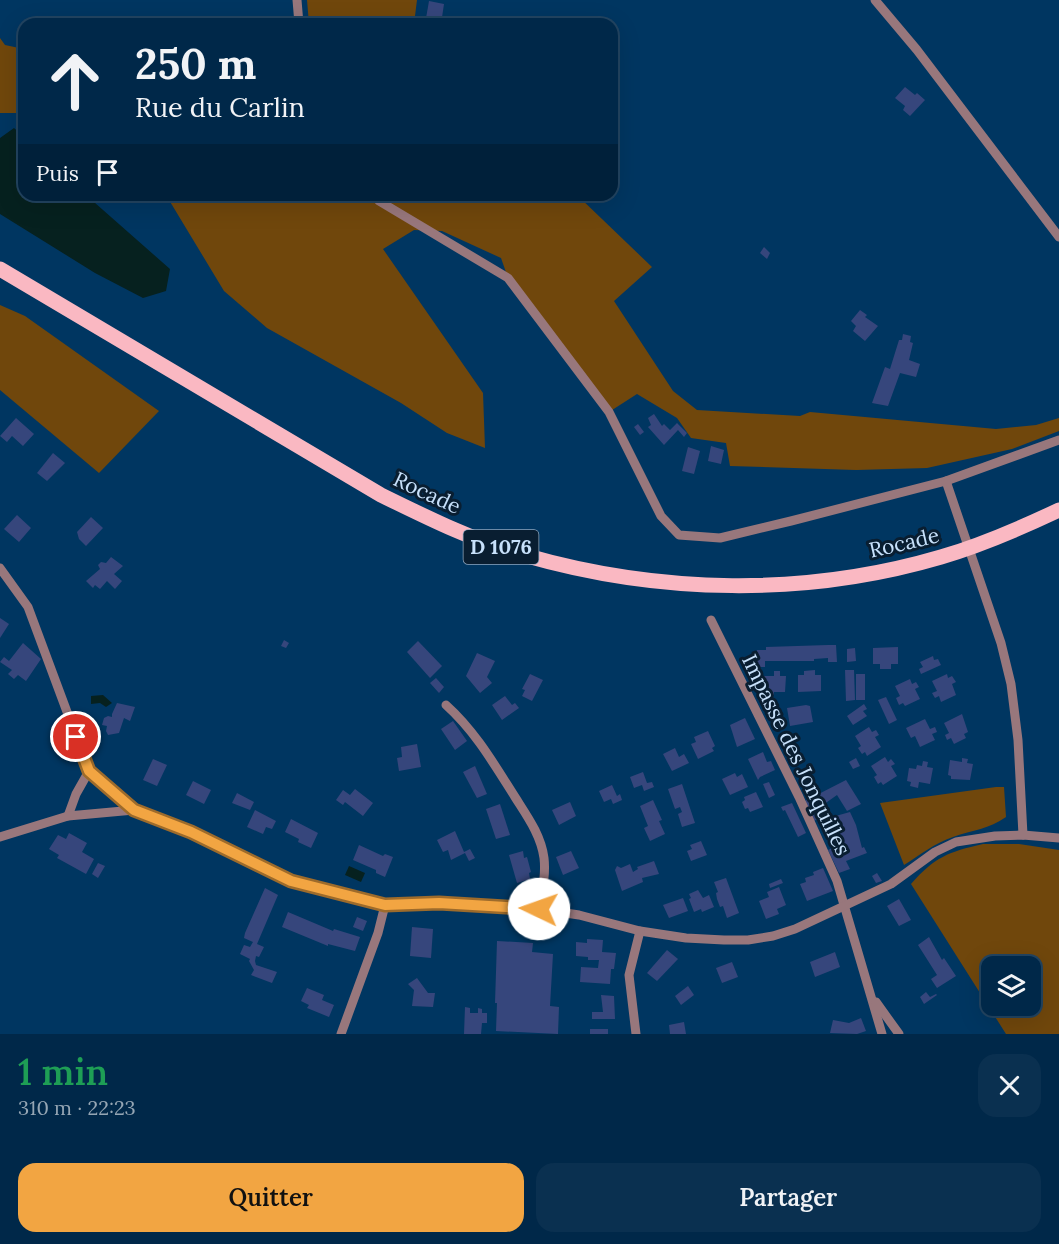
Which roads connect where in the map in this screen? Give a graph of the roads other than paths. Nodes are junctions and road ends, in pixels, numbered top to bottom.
1 (297, 0) edge
2 (875, 0) edge
3 (298, 18) edge
4 (379, 201) edge
5 (1059, 237) edge
6 (0, 269) edge
7 (1059, 440) edge
8 (946, 481) junction
9 (1059, 510) edge
10 (0, 568) edge
11 (711, 620) dead end
12 (446, 705) dead end
13 (89, 771) junction
14 (134, 810) junction
15 (68, 816) junction
16 (1023, 835) junction
17 (0, 837) edge
18 (1059, 838) edge
19 (385, 905) junction
20 (845, 906) junction
21 (539, 909) junction
22 (640, 932) junction
23 (871, 995) junction
24 (341, 1034) edge
25 (636, 1034) edge
26 (882, 1034) edge
27 (899, 1034) edge

1 - 3 street
2 - 5 street
4 - 8 street
6 - 9 main road, Rocade / D 1076
7 - 8 street
8 - 16 street
10 - 13 street
11 - 20 street, Impasse des Jonquilles
12 - 21 street
13 - 14 street
13 - 15 street
14 - 15 street
14 - 19 street
15 - 17 street
16 - 18 street
16 - 20 street
19 - 21 street
19 - 24 street
20 - 22 street
20 - 23 street, Impasse des Jonquilles
21 - 22 street
22 - 25 street
23 - 26 street, Impasse des Jonquilles
23 - 27 street

